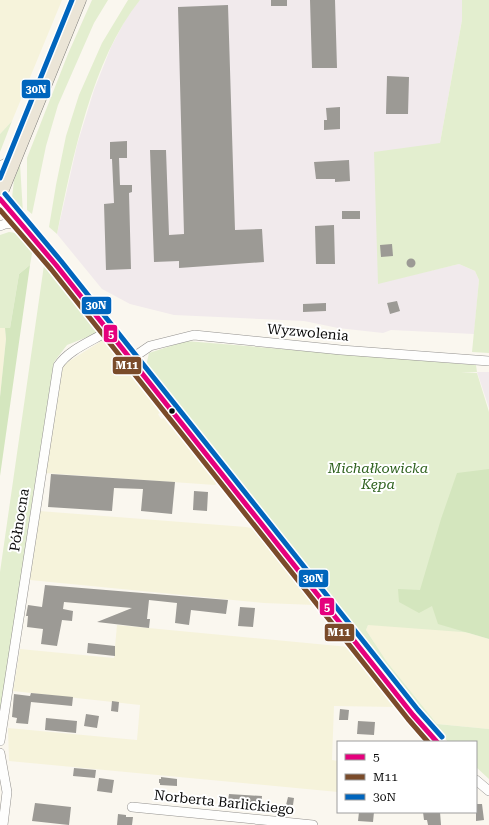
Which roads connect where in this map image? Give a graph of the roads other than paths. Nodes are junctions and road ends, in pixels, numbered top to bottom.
1 (80, 0) edge
2 (16, 155) junction
3 (0, 166) edge
4 (0, 198) edge
5 (0, 226) edge
6 (27, 230) junction
7 (108, 331) junction
8 (131, 359) junction
9 (489, 361) edge
10 (0, 741) edge
11 (436, 741) edge
12 (0, 753) edge
13 (477, 781) edge
14 (489, 791) edge
15 (132, 807) dead end
16 (3, 825) edge
17 (312, 825) edge

1 - 2 main road
2 - 3 street
2 - 4 main road
4 - 6 street
5 - 6 street
6 - 7 street
7 - 8 street
7 - 10 street, Północna
8 - 9 street, Wyzwolenia
8 - 11 street
12 - 16 street
13 - 14 street
15 - 17 street, Norberta Barlickiego

